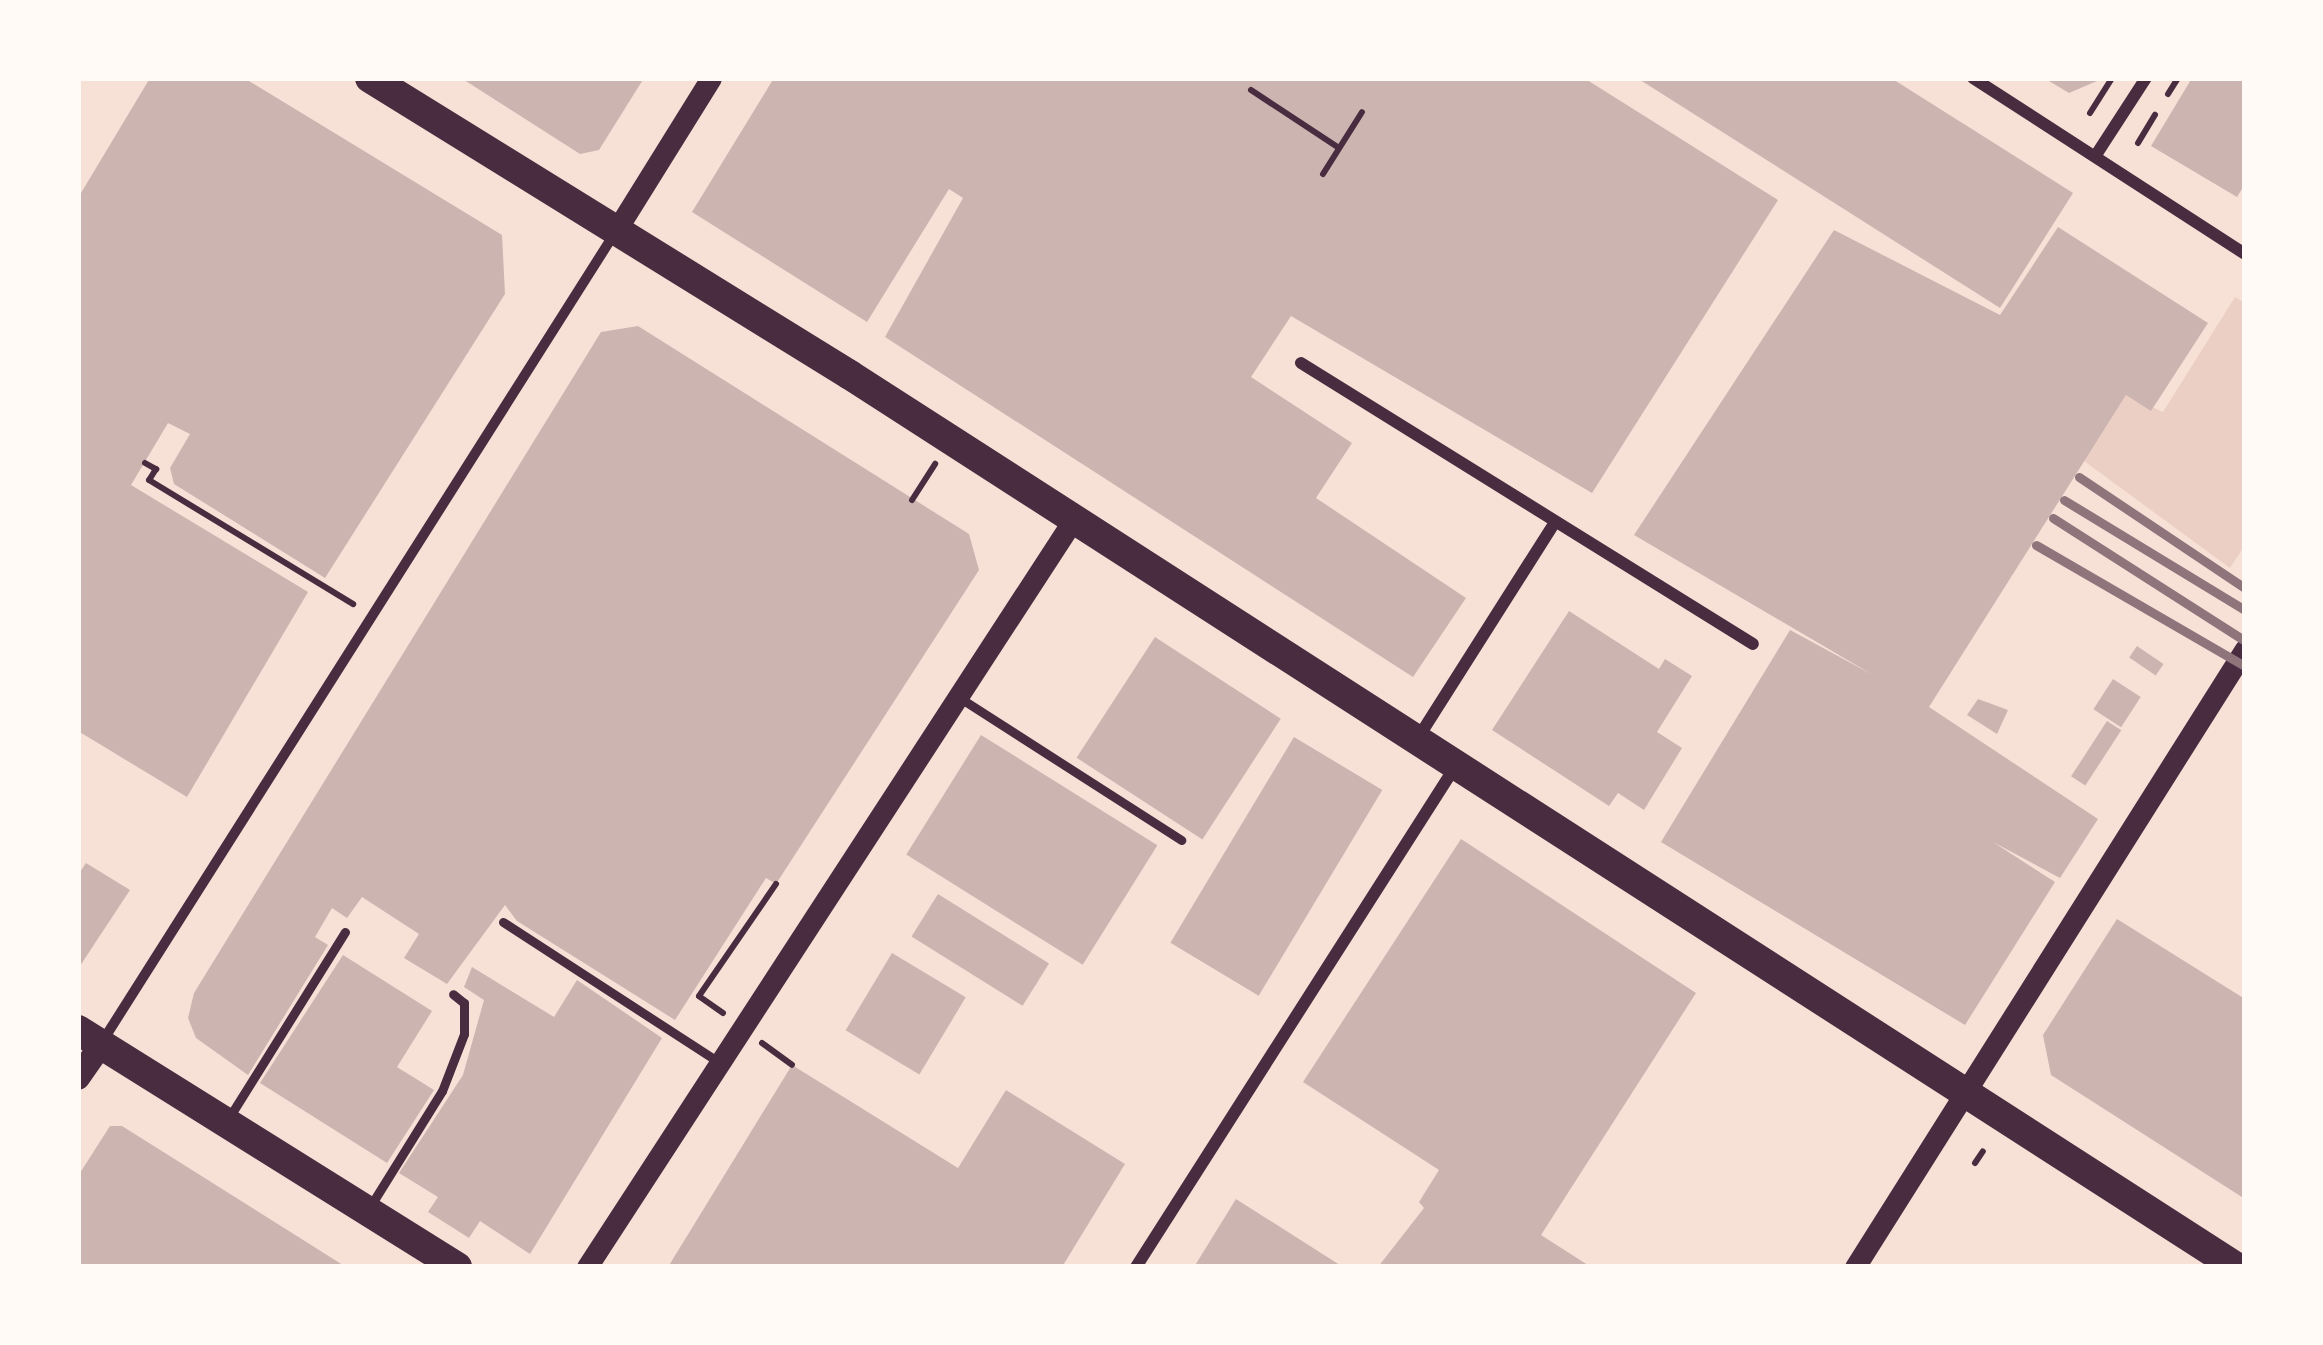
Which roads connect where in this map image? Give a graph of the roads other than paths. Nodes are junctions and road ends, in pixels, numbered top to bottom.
1 (370, 78) edge
2 (711, 78) edge
3 (1973, 78) edge
4 (2146, 78) edge
5 (2096, 155) junction
6 (617, 229) junction
7 (2245, 254) edge
8 (1301, 363) dead end
9 (1555, 522) junction
10 (1071, 523) junction
11 (1753, 644) dead end
12 (2245, 649) edge
13 (960, 698) junction
14 (1414, 744) junction
15 (1453, 770) junction
16 (1181, 841) dead end
17 (503, 922) dead end
18 (345, 932) dead end
19 (453, 994) dead end
20 (89, 1038) edge
21 (722, 1064) junction
22 (78, 1078) edge
23 (1967, 1092) junction
24 (227, 1120) junction
25 (369, 1209) junction
26 (458, 1267) edge
27 (587, 1267) edge
28 (1136, 1267) edge
29 (1855, 1267) edge
30 (2236, 1267) edge

1 - 6 main road
2 - 6 street
3 - 5 street
4 - 5 street
5 - 7 street
6 - 10 main road
6 - 20 street
8 - 9 street
9 - 11 street
9 - 14 street
10 - 13 street
10 - 14 main road
12 - 23 street
13 - 16 lane
13 - 21 street
14 - 15 main road
15 - 23 main road
15 - 28 street
17 - 21 lane
18 - 24 lane
19 - 25 lane
20 - 22 main road
20 - 24 main road
21 - 27 street
23 - 29 street
23 - 30 main road
24 - 25 main road
25 - 26 main road

